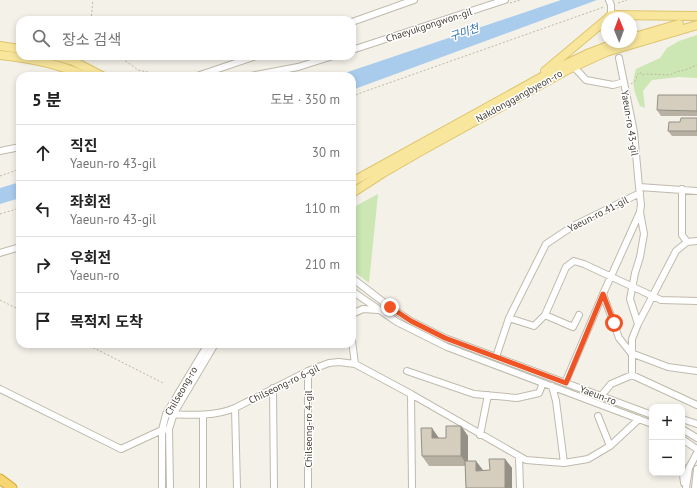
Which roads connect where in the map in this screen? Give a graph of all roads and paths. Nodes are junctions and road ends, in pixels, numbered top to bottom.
1 (93, 0) edge
2 (414, 0) edge
3 (506, 0) edge
4 (609, 4) edge
5 (91, 16) edge
6 (697, 16) edge
7 (637, 17) edge
8 (697, 19) edge
9 (356, 21) edge
10 (601, 25) edge
11 (697, 25) edge
12 (637, 36) edge
13 (0, 46) edge
14 (16, 48) edge
15 (603, 48) edge
16 (356, 49) edge
17 (0, 55) edge
18 (16, 57) edge
19 (619, 58) dead end
20 (35, 60) edge
21 (69, 60) edge
22 (124, 60) edge
23 (245, 60) edge
24 (320, 60) edge
25 (697, 65) edge
26 (574, 67) junction
27 (76, 72) edge
28 (94, 72) edge
29 (147, 72) edge
30 (212, 72) edge
31 (272, 72) edge
32 (528, 84) junction
33 (624, 84) junction
34 (356, 95) edge
35 (16, 148) edge
36 (0, 151) edge
37 (16, 170) edge
38 (0, 176) edge
39 (356, 180) edge
40 (682, 189) junction
41 (356, 190) edge
42 (640, 190) junction
43 (697, 191) edge
44 (16, 209) edge
45 (640, 212) junction
46 (0, 214) edge
47 (697, 240) edge
48 (687, 242) junction
49 (16, 248) edge
50 (0, 253) edge
51 (611, 277) junction
52 (356, 281) edge
53 (632, 286) junction
54 (356, 293) edge
55 (603, 294) junction
56 (654, 295) junction
57 (0, 300) edge
58 (697, 302) edge
59 (16, 308) edge
60 (378, 310) junction
61 (356, 312) edge
62 (579, 314) dead end
63 (545, 315) junction
64 (509, 318) junction
65 (638, 324) junction
66 (94, 348) edge
67 (206, 348) edge
68 (213, 348) edge
69 (353, 348) edge
70 (631, 353) junction
71 (496, 356) junction
72 (355, 364) junction
73 (308, 370) junction
74 (407, 371) dead end
75 (697, 371) edge
76 (632, 375) junction
77 (163, 383) dead end
78 (543, 383) junction
79 (566, 383) junction
80 (552, 386) junction
81 (273, 388) junction
82 (0, 389) edge
83 (411, 394) junction
84 (488, 395) junction
85 (601, 396) junction
86 (697, 405) edge
87 (236, 408) junction
88 (166, 414) junction
89 (174, 414) junction
90 (649, 414) edge
91 (203, 415) junction
92 (598, 416) dead end
93 (639, 419) junction
94 (685, 420) edge
95 (649, 423) edge
96 (697, 424) edge
97 (169, 429) junction
98 (162, 430) junction
99 (685, 431) edge
100 (480, 434) junction
101 (697, 438) edge
102 (684, 440) edge
103 (610, 446) junction
104 (697, 449) edge
105 (697, 453) edge
106 (519, 457) junction
107 (564, 463) junction
108 (697, 469) edge
109 (684, 476) edge
110 (0, 479) edge
111 (12, 488) edge
112 (162, 488) edge
113 (170, 488) edge
114 (203, 488) edge
115 (237, 488) edge
116 (274, 488) edge
117 (308, 488) edge
118 (412, 488) edge
119 (520, 488) edge
120 (686, 488) edge
121 (695, 488) edge

1 - 5 path
2 - 9 street
3 - 16 street, Chaeyukgongwon-gil
4 - 34 path
6 - 7 main road
8 - 12 main road
10 - 32 main road
11 - 26 main road, Nakdonggangbyeon-ro
13 - 14 main road
15 - 32 main road, Nakdonggangbyeon-ro
17 - 18 main road
19 - 33 street, Yaeun-ro 43-gil
20 - 27 main road
21 - 28 main road
22 - 29 path
23 - 30 street
24 - 31 street
25 - 33 path
26 - 33 street
26 - 41 main road, Nakdonggangbyeon-ro
32 - 39 main road, Nakdonggangbyeon-ro
33 - 42 street, Yaeun-ro 43-gil
35 - 36 street
37 - 38 path
40 - 42 street
40 - 43 street
40 - 48 street
42 - 45 street, Yaeun-ro 43-gil
42 - 64 street, Yaeun-ro 41-gil
44 - 46 path
45 - 51 street
45 - 53 street
47 - 48 street
48 - 56 street
49 - 50 street
51 - 53 street
51 - 55 street
51 - 63 street
52 - 71 street, Yaeun-ro
53 - 56 street
53 - 65 street
54 - 60 street, Yaeun-ro
55 - 70 street
55 - 79 street
56 - 58 street
56 - 65 street
57 - 59 path
60 - 61 street
60 - 78 street, Yaeun-ro
62 - 63 street
63 - 64 street
64 - 71 street, Yaeun-ro 41-gil
65 - 70 street
66 - 77 path
67 - 88 street, Chilseong-ro
68 - 89 street, Chilseong-ro
69 - 72 street
70 - 75 street
70 - 76 street
71 - 79 street, Yaeun-ro
72 - 73 street, Chilseong-ro 6-gil
72 - 83 street, Chilseong-ro 6-gil
73 - 81 street, Chilseong-ro 6-gil
73 - 117 street, Chilseong-ro 4-gil
74 - 84 street
76 - 85 street
76 - 86 street
78 - 80 street, Yaeun-ro
78 - 84 street
79 - 85 street, Yaeun-ro
80 - 93 street, Yaeun-ro
80 - 107 street
81 - 87 street, Chilseong-ro 6-gil
81 - 116 street
82 - 98 street
83 - 100 street, Chilseong-ro 6-gil
83 - 118 street
84 - 100 street
85 - 90 street, Yaeun-ro
87 - 91 street, Chilseong-ro 6-gil
87 - 115 street
88 - 89 street, Chilseong-ro 6-gil
88 - 98 street, Chilseong-ro
89 - 91 street, Chilseong-ro 6-gil
89 - 97 street, Chilseong-ro
91 - 114 street
92 - 103 street
93 - 95 street, Yaeun-ro
93 - 103 street, Chilseong-ro 6-gil
94 - 96 street
97 - 98 street
97 - 113 street, Chilseong-ro
98 - 112 street, Chilseong-ro
99 - 101 street
100 - 106 street, Chilseong-ro 6-gil
102 - 104 street
103 - 107 street, Chilseong-ro 6-gil
105 - 120 street
106 - 107 street, Chilseong-ro 6-gil
106 - 119 street
108 - 121 street
109 - 120 street
110 - 111 highway

